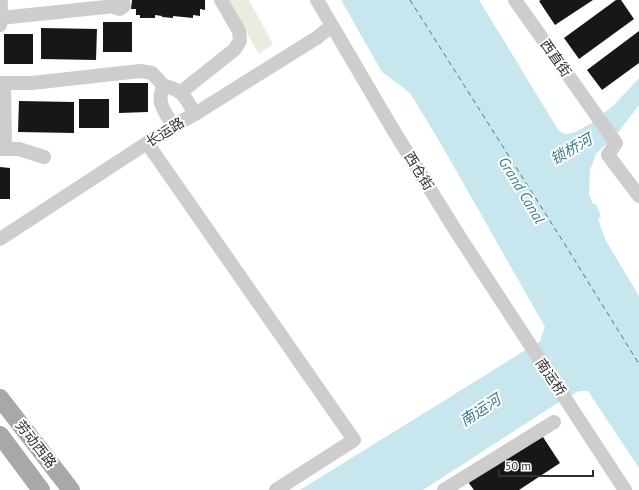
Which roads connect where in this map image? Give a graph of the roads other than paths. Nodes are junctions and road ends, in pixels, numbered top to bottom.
1 (2, 0) edge
2 (221, 0) edge
3 (317, 0) edge
4 (515, 0) edge
5 (118, 2) edge
6 (0, 20) edge
7 (331, 26) junction
8 (2, 83) edge
9 (164, 86) junction
10 (181, 92) junction
11 (195, 114) junction
12 (174, 126) junction
13 (147, 143) junction
14 (3, 149) edge
15 (44, 157) dead end
16 (639, 196) edge
17 (0, 239) edge
18 (526, 339) joint
19 (0, 398) edge
20 (554, 422) dead end
21 (0, 435) edge
22 (451, 488) edge
23 (41, 490) edge
24 (71, 490) edge
25 (276, 490) edge
26 (625, 490) edge

1 - 6 street
2 - 10 street
3 - 7 street, 西仓街
4 - 16 street, 西直街
5 - 6 street
7 - 11 street, 长运路
7 - 18 street, 西仓街
8 - 9 street
8 - 14 street
9 - 10 street
9 - 12 street
10 - 11 street
11 - 12 street, 长运路
12 - 13 street, 长运路
13 - 17 street, 长运路
13 - 25 street
14 - 15 street
18 - 26 street, 南运桥
19 - 24 main road, 劳动西路
20 - 22 street
21 - 23 main road, 劳动西路

